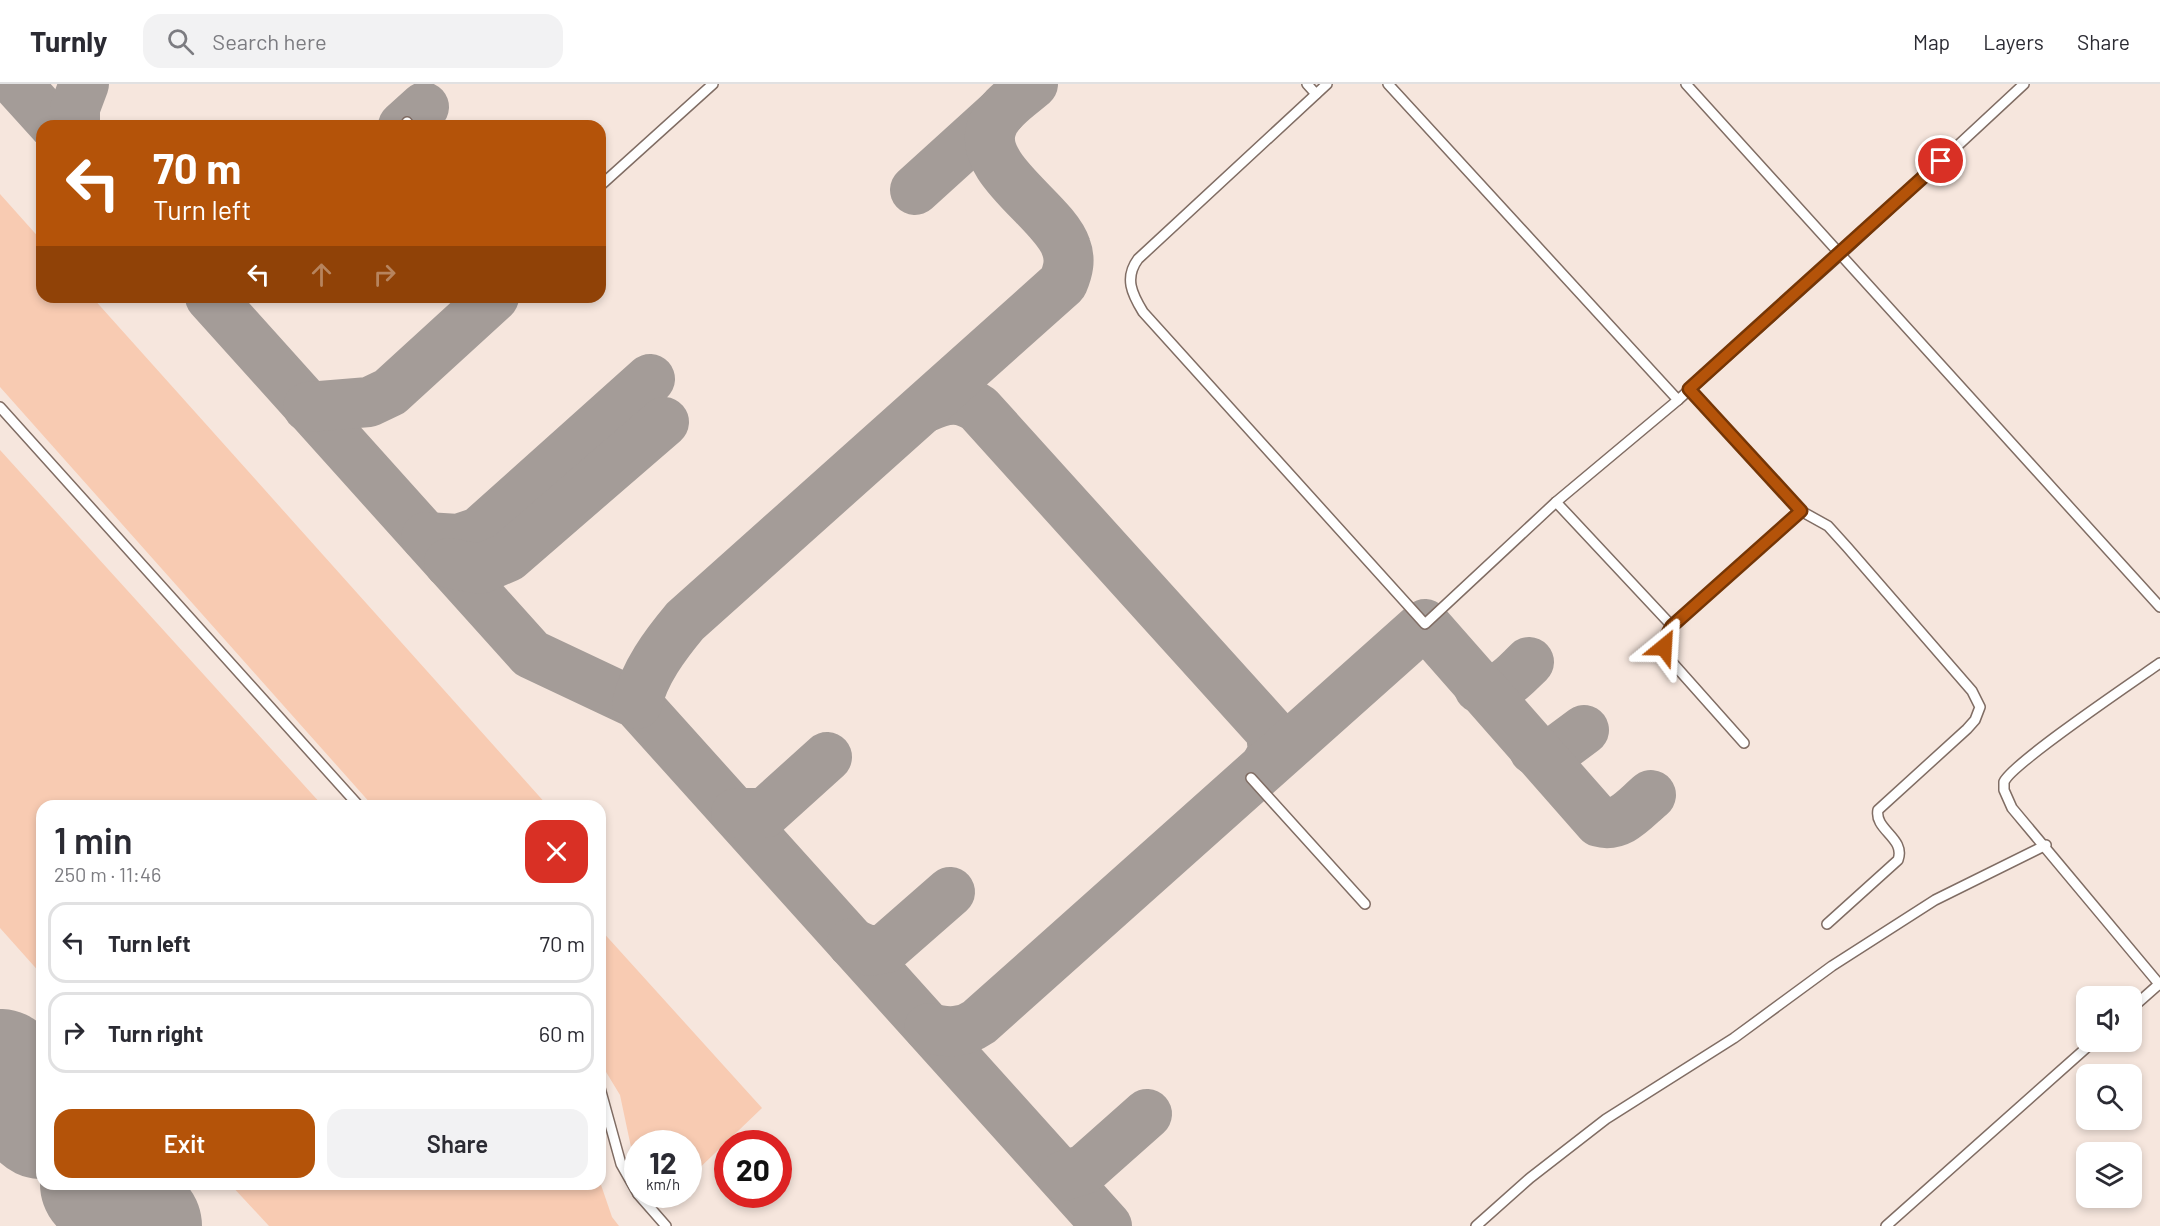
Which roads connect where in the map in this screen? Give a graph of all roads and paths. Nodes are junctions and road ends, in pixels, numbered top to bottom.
1 (713, 84) edge
2 (1307, 84) edge
3 (1327, 84) edge
4 (1388, 84) edge
5 (1686, 84) edge
6 (2024, 84) edge
7 (1316, 94) junction
8 (606, 181) edge
9 (1841, 254) junction
10 (1689, 389) junction
11 (1678, 400) junction
12 (0, 407) edge
13 (1556, 502) junction
14 (1801, 511) junction
15 (2160, 607) edge
16 (1672, 626) junction
17 (2160, 663) edge
18 (1744, 743) dead end
19 (1251, 778) dead end
20 (354, 800) edge
21 (2046, 845) junction
22 (1365, 904) dead end
23 (1827, 924) dead end
24 (2160, 984) edge
25 (2142, 999) edge
26 (2082, 1052) edge
27 (606, 1110) edge
28 (624, 1169) edge
29 (650, 1208) edge
30 (666, 1226) edge
31 (1476, 1226) edge
32 (1886, 1226) edge

1 - 8 lane
2 - 7 lane
3 - 7 lane
4 - 11 lane
5 - 9 lane
6 - 9 lane
7 - 13 lane
9 - 10 lane
9 - 15 lane
10 - 11 lane
10 - 14 lane
11 - 13 lane
12 - 20 lane
13 - 16 lane
14 - 16 lane
14 - 23 lane
16 - 18 lane
17 - 21 lane
19 - 22 lane
21 - 24 lane
21 - 31 lane
24 - 25 lane
26 - 32 lane
27 - 28 lane
29 - 30 lane

